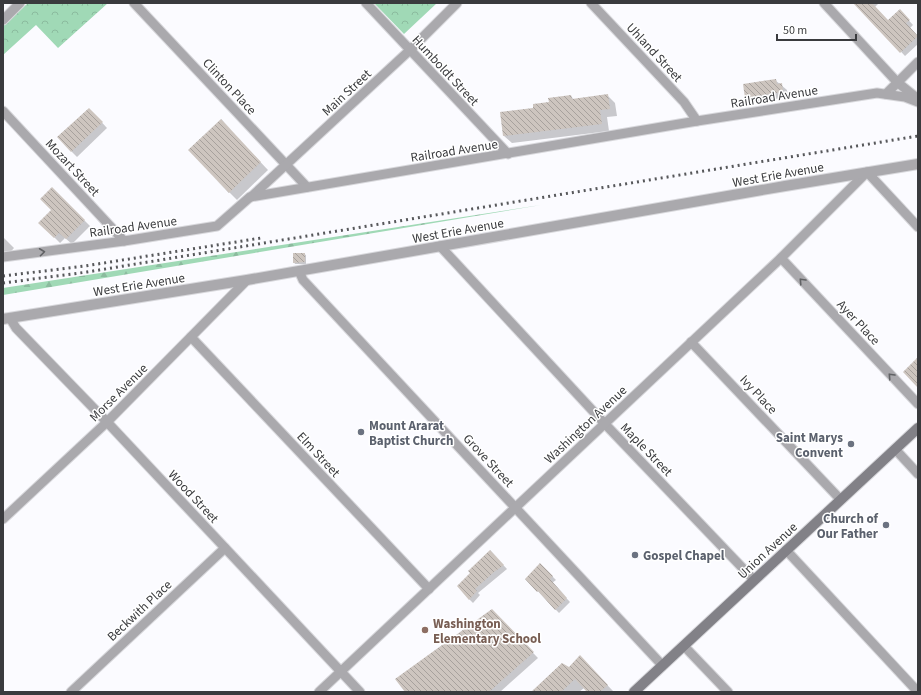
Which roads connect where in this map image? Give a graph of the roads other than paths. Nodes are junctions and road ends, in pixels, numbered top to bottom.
1 (20, 3) edge
2 (134, 3) edge
3 (366, 3) edge
4 (457, 3) edge
5 (591, 3) edge
6 (824, 3) edge
7 (3, 20) edge
8 (410, 50) junction
9 (918, 62) edge
10 (897, 82) junction
11 (886, 94) junction
12 (918, 101) edge
13 (3, 111) edge
14 (697, 121) junction
15 (508, 154) junction
16 (918, 164) edge
17 (286, 165) junction
18 (867, 172) junction
19 (307, 187) junction
20 (250, 197) junction
21 (918, 227) edge
22 (124, 241) junction
23 (440, 246) junction
24 (3, 257) edge
25 (781, 258) junction
26 (299, 271) junction
27 (246, 280) junction
28 (7, 319) edge
29 (191, 337) junction
30 (691, 342) junction
31 (918, 404) edge
32 (107, 422) junction
33 (605, 424) junction
34 (918, 428) edge
35 (895, 449) junction
36 (918, 474) edge
37 (840, 499) junction
38 (516, 507) junction
39 (3, 519) edge
40 (225, 548) junction
41 (786, 550) junction
42 (754, 580) junction
43 (429, 589) junction
44 (684, 646) junction
45 (662, 665) junction
46 (341, 672) junction
47 (71, 692) edge
48 (319, 692) edge
49 (360, 692) edge
50 (634, 692) edge
51 (728, 692) edge
52 (918, 692) edge

1 - 7 street
2 - 17 street, Clinton Place
3 - 8 street, Humboldt Street
4 - 8 street, Main Street
5 - 14 street, Uhland Street
6 - 10 street
8 - 15 street, Humboldt Street
8 - 17 street, Main Street
9 - 10 street
10 - 11 street
10 - 12 street
11 - 12 street, Railroad Avenue
11 - 14 street, Railroad Avenue
13 - 22 street, Mozart Street
14 - 15 street, Railroad Avenue
15 - 19 street, Railroad Avenue
16 - 18 street, West Erie Avenue
17 - 19 street, Clinton Place
17 - 20 street, Main Street
18 - 21 street
18 - 23 street, West Erie Avenue
18 - 25 street, Washington Avenue
19 - 20 street, Railroad Avenue
20 - 22 street, Railroad Avenue
24 -> 22 street, Railroad Avenue
23 - 26 street, West Erie Avenue
23 - 33 street, Maple Street
25 - 30 street, Washington Avenue
31 -> 25 street, Ayer Place
26 - 27 street, West Erie Avenue
26 - 38 street, Grove Street
27 - 28 street, West Erie Avenue
27 - 29 street, Morse Avenue
28 - 32 street, Wood Street
29 - 32 street, Morse Avenue
29 - 43 street, Elm Street
30 - 33 street, Washington Avenue
30 - 37 street, Ivy Place
32 - 39 street, Morse Avenue
32 - 40 street, Wood Street
33 - 38 street, Washington Avenue
33 - 42 street, Maple Street
34 - 35 main road, Union Avenue
35 - 36 street
35 - 37 main road, Union Avenue
37 - 41 main road, Union Avenue
38 - 43 street, Washington Avenue
38 - 45 street, Grove Street
40 - 46 street, Wood Street
40 - 47 street, Beckwith Place
41 - 42 main road, Union Avenue
41 - 52 street
42 - 44 main road, Union Avenue
43 - 46 street, Washington Avenue
44 - 45 main road, Union Avenue
44 - 51 street
45 - 50 main road, Union Avenue
46 - 48 street, Washington Avenue
46 - 49 street, Wood Street

